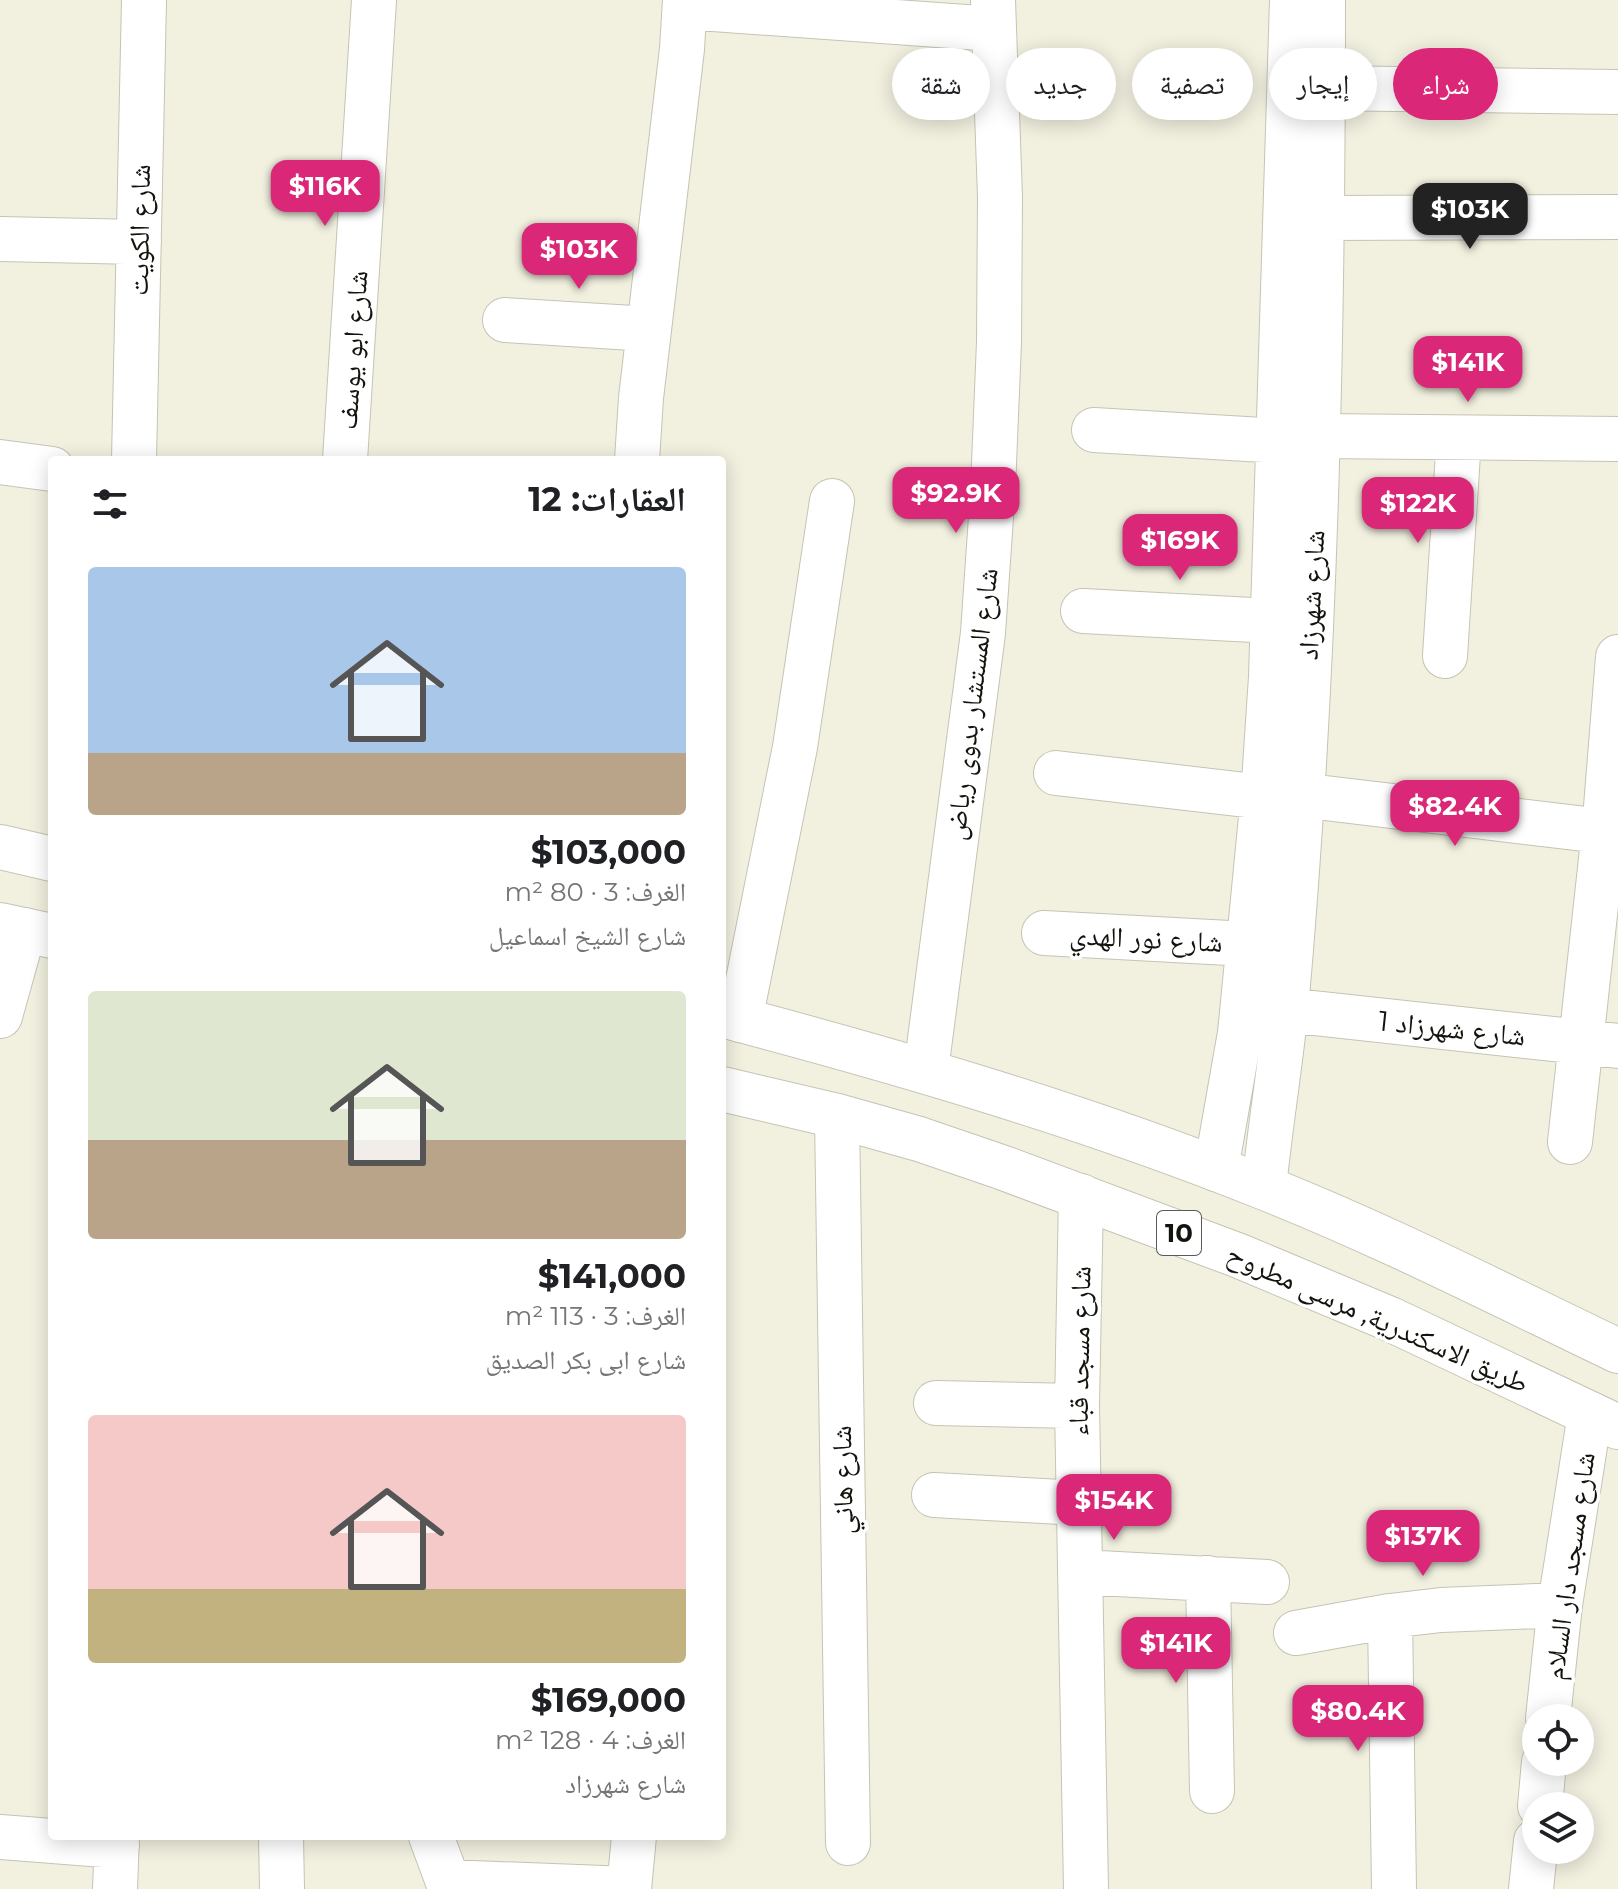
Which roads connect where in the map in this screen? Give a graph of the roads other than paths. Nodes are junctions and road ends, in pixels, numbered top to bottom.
1 (144, 0) edge
2 (374, 0) edge
3 (1292, 0) edge
4 (1323, 0) edge
5 (685, 4) edge
6 (993, 15) edge
7 (1323, 48) edge
8 (1377, 89) edge
9 (1618, 92) edge
10 (1323, 120) edge
11 (1618, 217) edge
12 (1322, 218) junction
13 (0, 239) edge
14 (139, 242) junction
15 (505, 320) dead end
16 (649, 329) junction
17 (1094, 430) dead end
18 (1459, 438) junction
19 (1299, 439) junction
20 (1618, 439) edge
21 (134, 456) edge
22 (345, 456) edge
23 (637, 456) edge
24 (0, 462) edge
25 (48, 468) edge
26 (832, 501) dead end
27 (1083, 611) dead end
28 (1273, 621) junction
29 (1445, 656) dead end
30 (1618, 657) edge
31 (1056, 773) dead end
32 (1282, 796) junction
33 (1611, 833) edge
34 (0, 847) edge
35 (48, 858) edge
36 (25, 930) edge
37 (1044, 933) dead end
38 (1248, 944) junction
39 (1286, 1010) junction
40 (0, 1016) edge
41 (731, 1017) edge
42 (1599, 1044) edge
43 (926, 1070) junction
44 (726, 1090) edge
45 (837, 1116) junction
46 (1570, 1142) dead end
47 (1216, 1169) junction
48 (1264, 1187) junction
49 (1081, 1196) junction
50 (1618, 1351) edge
51 (936, 1403) dead end
52 (1077, 1406) junction
53 (1604, 1420) edge
54 (934, 1495) dead end
55 (1079, 1503) junction
56 (1080, 1572) junction
57 (1208, 1578) junction
58 (1267, 1582) dead end
59 (1560, 1605) junction
60 (1390, 1616) junction
61 (1296, 1633) dead end
62 (1549, 1704) edge
63 (1212, 1791) dead end
64 (0, 1837) edge
65 (48, 1839) edge
66 (88, 1840) edge
67 (281, 1840) edge
68 (432, 1840) edge
69 (634, 1840) edge
70 (117, 1841) edge
71 (848, 1843) dead end
72 (1534, 1864) edge
73 (448, 1886) edge
74 (115, 1889) edge
75 (282, 1889) edge
76 (629, 1889) edge
77 (1086, 1889) edge
78 (1394, 1889) edge
79 (1531, 1889) edge

1 - 14 street, شارع الكويت
2 - 22 street, شارع ابو يوسف
3 - 19 street, شارع شهرزاد
4 - 7 street, شارع شهرزاد
5 - 6 street
5 - 16 street
6 - 43 street, شارع المستشار بدوى رياض
8 - 9 street
10 - 12 street, شارع شهرزاد
11 - 12 street
12 - 19 street, شارع شهرزاد
13 - 14 street
14 - 21 street, شارع الكويت
15 - 16 street
16 - 23 street
17 - 19 street
18 - 19 street
18 - 20 street
18 - 29 street
19 - 28 street, شارع شهرزاد
19 - 32 street, شارع شهرزاد
24 - 25 street
26 - 41 street
27 - 28 street
28 - 32 street, شارع شهرزاد
30 - 33 street
31 - 32 street
32 - 33 street
32 - 38 street, شارع شهرزاد
32 - 39 street, شارع شهرزاد
33 - 42 street
34 - 35 street
36 - 40 street
37 - 38 street, شارع نور الهدي
38 - 47 street, شارع شهرزاد
39 - 42 street, شارع شهرزاد 1
39 - 48 street, شارع شهرزاد
41 - 43 street
42 - 46 street
43 - 47 street
44 - 45 street, طريق الاسكندرية, مرسى مطروح / 10
45 - 49 street, طريق الاسكندرية, مرسى مطروح / 10
45 - 71 street, شارع هاني
47 - 48 street
48 - 50 street
49 - 52 street, شارع مسجد قباء
49 - 53 street, طريق الاسكندرية, مرسى مطروح / 10
51 - 52 street
52 - 55 street, شارع مسجد قباء
53 - 59 street, شارع مسجد دار السلام
54 - 55 street
55 - 56 street, شارع مسجد قباء
56 - 57 street
56 - 77 street, شارع مسجد قباء
57 - 58 street
57 - 63 street
59 - 60 street
59 - 62 street, شارع مسجد دار السلام
60 - 61 street
60 - 78 street
64 - 65 street
66 - 70 street
67 - 75 street
68 - 73 street
69 - 76 street
70 - 74 street
72 - 79 street
73 - 76 street

